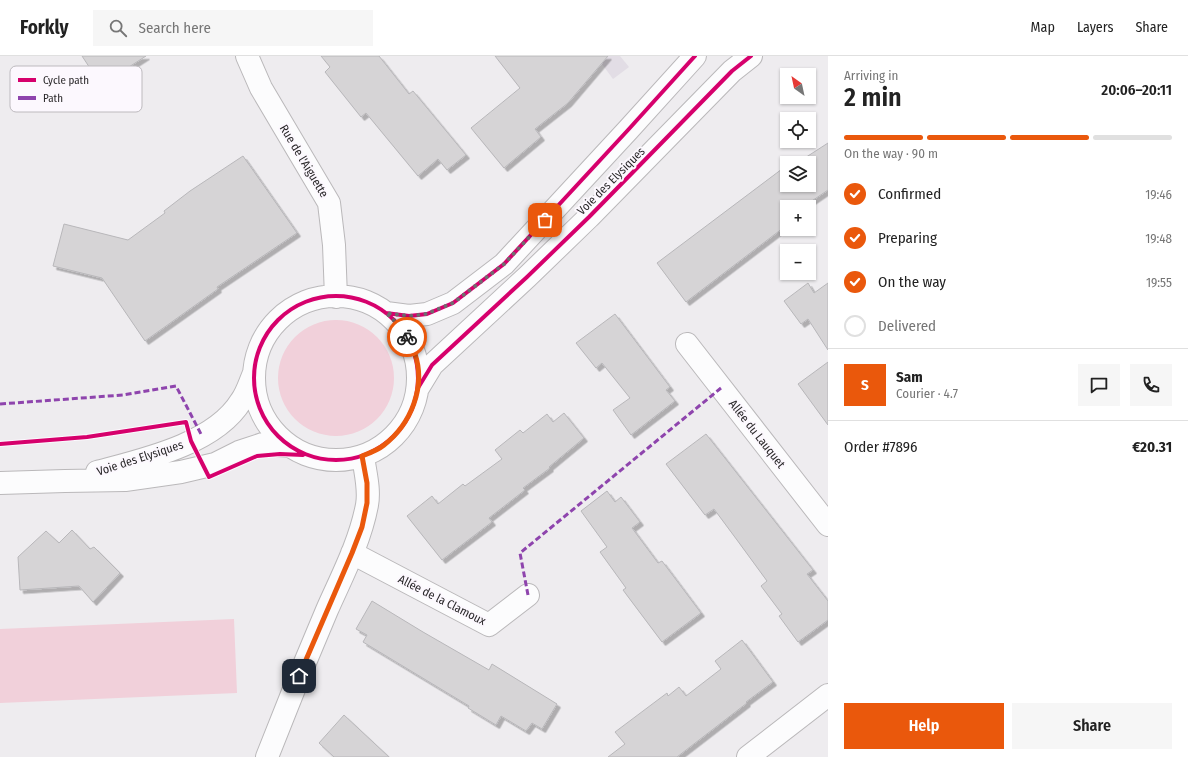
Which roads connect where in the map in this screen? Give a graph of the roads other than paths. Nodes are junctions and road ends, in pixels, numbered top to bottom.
1 (247, 56) edge
2 (694, 56) edge
3 (751, 56) edge
4 (336, 297) junction
5 (386, 313) junction
6 (687, 344) dead end
7 (254, 372) junction
8 (418, 388) junction
9 (289, 446) junction
10 (362, 456) junction
11 (65, 481) junction
12 (0, 483) edge
13 (828, 525) edge
14 (352, 553) junction
15 (528, 595) dead end
16 (828, 695) edge
17 (267, 757) edge
18 (748, 757) edge

1 - 4 street, Rue de l'Aiguette
2 - 5 street, Voie des Elysiques
3 - 8 street, Voie des Elysiques
4 - 5 street
4 - 7 street
5 - 8 street
6 - 13 street, Allée du Lauquet
7 - 9 street
7 - 11 street, Voie des Elysiques
8 - 10 street
9 - 10 street
9 - 11 street, Voie des Elysiques
10 - 14 street
11 - 12 street, Voie des Elysiques
14 - 15 street, Allée de la Clamoux
14 - 17 street
16 - 18 street

